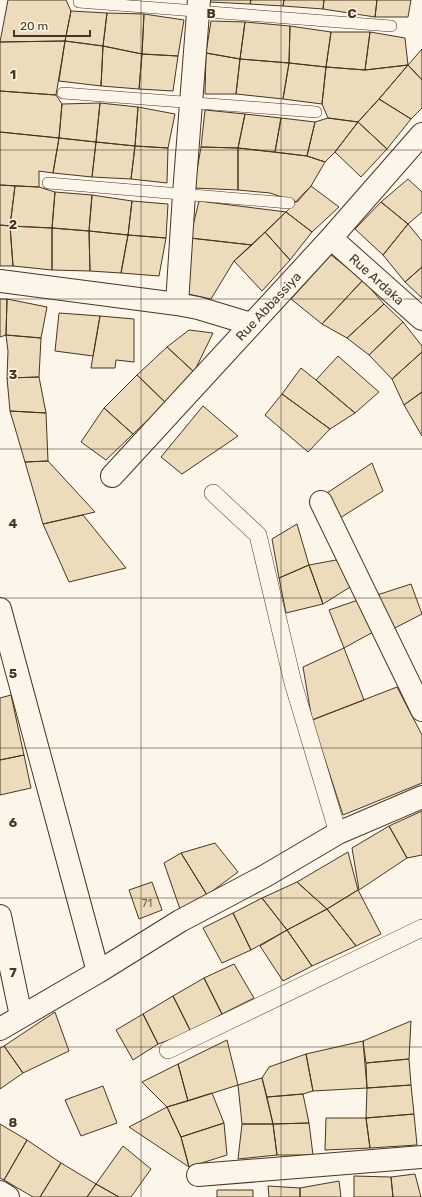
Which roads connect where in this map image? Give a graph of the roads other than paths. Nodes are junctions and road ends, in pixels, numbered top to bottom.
1 (79, 2) dead end
2 (199, 6) edge
3 (391, 26) dead end
4 (63, 93) dead end
5 (191, 102) junction
6 (316, 112) dead end
7 (418, 147) edge
8 (48, 183) dead end
9 (184, 194) junction
10 (289, 203) dead end
11 (331, 238) junction
12 (0, 281) edge
13 (177, 304) junction
14 (422, 319) edge
15 (251, 324) junction
16 (112, 476) dead end
17 (213, 493) dead end
18 (322, 502) dead end
19 (0, 609) edge
20 (422, 710) edge
21 (422, 797) edge
22 (338, 833) junction
23 (0, 916) edge
24 (422, 928) edge
25 (98, 972) junction
26 (21, 1016) junction
27 (0, 1029) edge
28 (168, 1050) dead end
29 (422, 1157) edge
30 (198, 1175) dead end

1 - 2 lane
2 - 3 lane
2 - 5 street
4 - 5 lane
5 - 6 lane
5 - 9 street
7 - 11 street, Rue Abbassiya
8 - 9 lane
9 - 10 lane
9 - 13 street
11 - 14 street, Rue Ardaka
11 - 15 street, Rue Abbassiya
12 - 13 street
13 - 15 street
15 - 16 street, Rue Abbassiya
17 - 22 street
18 - 20 street
19 - 25 street
21 - 22 street
22 - 25 street
23 - 26 street
24 - 28 street
25 - 26 street
26 - 27 street
29 - 30 street

